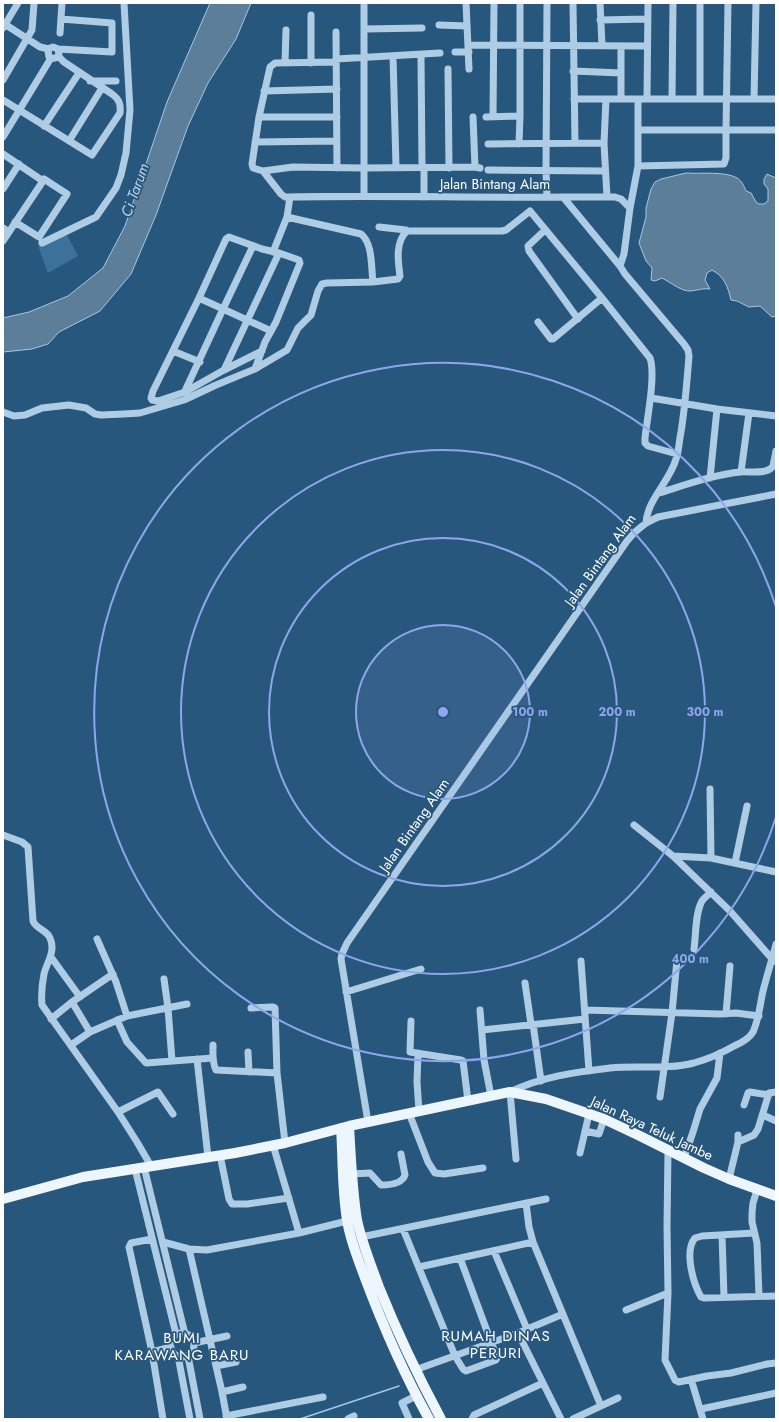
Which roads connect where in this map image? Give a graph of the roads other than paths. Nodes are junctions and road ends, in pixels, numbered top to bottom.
1 (18, 3) edge
2 (34, 3) edge
3 (62, 3) edge
4 (124, 3) edge
5 (364, 3) edge
6 (466, 3) edge
7 (494, 3) edge
8 (520, 3) edge
9 (547, 3) edge
10 (573, 3) edge
11 (600, 3) edge
12 (648, 3) edge
13 (673, 3) edge
14 (700, 3) edge
15 (728, 3) edge
16 (756, 3) edge
17 (311, 15) dead end
18 (61, 19) junction
19 (648, 19) junction
20 (600, 20) junction
21 (4, 25) edge
22 (439, 25) dead end
23 (467, 26) junction
24 (422, 28) dead end
25 (365, 29) junction
26 (286, 30) dead end
27 (336, 32) dead end
28 (60, 33) dead end
29 (27, 39) junction
30 (494, 44) junction
31 (520, 45) junction
32 (548, 45) junction
33 (573, 45) junction
34 (602, 45) junction
35 (621, 46) junction
36 (647, 46) junction
37 (469, 49) junction
38 (455, 52) dead end
39 (53, 53) junction
40 (440, 54) dead end
41 (421, 55) junction
42 (392, 56) junction
43 (364, 57) junction
44 (336, 60) junction
45 (285, 63) junction
46 (312, 63) junction
47 (448, 69) dead end
48 (469, 69) dead end
49 (573, 71) junction
50 (79, 73) junction
51 (621, 73) junction
52 (3, 80) edge
53 (90, 81) junction
54 (116, 81) dead end
55 (102, 88) junction
56 (337, 89) junction
57 (264, 91) junction
58 (621, 98) junction
59 (574, 99) junction
60 (606, 99) junction
61 (638, 99) junction
62 (647, 99) junction
63 (672, 99) junction
64 (700, 99) junction
65 (727, 99) junction
66 (754, 99) junction
67 (776, 99) edge
68 (3, 100) edge
69 (20, 111) junction
70 (520, 116) junction
71 (259, 117) junction
72 (337, 117) junction
73 (473, 117) dead end
74 (44, 126) junction
75 (5, 130) edge
76 (638, 130) junction
77 (726, 130) junction
78 (776, 130) edge
79 (69, 141) junction
80 (336, 141) junction
81 (255, 142) junction
82 (575, 143) junction
83 (604, 143) junction
84 (488, 144) dead end
85 (519, 144) junction
86 (546, 144) junction
87 (3, 154) edge
88 (92, 156) junction
89 (88, 162) dead end
90 (19, 164) junction
91 (638, 166) junction
92 (396, 167) junction
93 (423, 167) junction
94 (337, 168) junction
95 (364, 168) junction
96 (449, 168) junction
97 (481, 168) junction
98 (546, 170) junction
99 (263, 171) junction
100 (605, 171) junction
101 (43, 181) junction
102 (3, 189) edge
103 (364, 195) junction
104 (424, 196) junction
105 (290, 197) junction
106 (547, 197) junction
107 (563, 197) junction
108 (607, 197) junction
109 (630, 208) junction
110 (287, 216) junction
111 (15, 222) junction
112 (379, 227) dead end
113 (6, 230) edge
114 (544, 230) junction
115 (407, 231) junction
116 (3, 241) edge
117 (42, 243) dead end
118 (253, 246) junction
119 (276, 252) junction
120 (620, 266) junction
121 (373, 282) junction
122 (199, 298) junction
123 (602, 298) junction
124 (222, 309) junction
125 (578, 319) junction
126 (247, 320) junction
127 (538, 322) dead end
128 (271, 331) junction
129 (173, 351) junction
130 (262, 351) junction
131 (200, 362) junction
132 (255, 369) junction
133 (224, 370) junction
134 (185, 392) junction
135 (650, 398) junction
136 (685, 405) junction
137 (717, 409) junction
138 (3, 412) edge
139 (749, 413) junction
140 (776, 416) edge
141 (776, 451) edge
142 (677, 454) junction
143 (741, 472) junction
144 (710, 478) junction
145 (659, 493) junction
146 (776, 494) edge
147 (646, 523) junction
148 (710, 789) dead end
149 (747, 806) dead end
150 (634, 825) dead end
151 (3, 835) edge
152 (673, 856) junction
153 (711, 858) junction
154 (735, 863) junction
155 (776, 872) edge
156 (711, 892) junction
157 (97, 938) dead end
158 (776, 944) edge
159 (694, 949) dead end
160 (51, 957) junction
161 (677, 960) dead end
162 (774, 961) edge
163 (581, 962) dead end
164 (730, 966) dead end
165 (421, 970) dead end
166 (113, 974) junction
167 (164, 979) dead end
168 (525, 983) dead end
169 (346, 992) junction
170 (80, 997) junction
171 (72, 1002) junction
172 (187, 1004) dead end
173 (168, 1008) junction
174 (251, 1008) dead end
175 (480, 1010) dead end
176 (585, 1010) junction
177 (672, 1013) junction
178 (726, 1014) junction
179 (127, 1016) junction
180 (758, 1016) junction
181 (51, 1019) junction
182 (585, 1019) junction
183 (117, 1020) junction
184 (411, 1021) dead end
185 (532, 1024) junction
186 (482, 1030) junction
187 (90, 1032) junction
188 (71, 1045) junction
189 (213, 1045) dead end
190 (248, 1052) dead end
191 (720, 1053) junction
192 (418, 1054) junction
193 (213, 1058) junction
194 (197, 1059) junction
195 (172, 1061) junction
196 (665, 1066) junction
197 (589, 1071) junction
198 (249, 1072) junction
199 (277, 1073) junction
200 (541, 1081) junction
201 (510, 1092) junction
202 (772, 1094) edge
203 (491, 1096) junction
204 (660, 1097) dead end
205 (468, 1101) junction
206 (744, 1106) dead end
207 (118, 1112) junction
208 (414, 1112) junction
209 (173, 1114) dead end
210 (589, 1114) junction
211 (763, 1115) junction
212 (604, 1119) junction
213 (776, 1121) edge
214 (368, 1122) junction
215 (345, 1127) junction
216 (585, 1131) junction
217 (285, 1143) junction
218 (273, 1145) junction
219 (668, 1151) junction
220 (580, 1153) dead end
221 (401, 1154) dead end
222 (220, 1155) junction
223 (208, 1157) junction
224 (516, 1158) dead end
225 (684, 1158) junction
226 (143, 1167) junction
227 (483, 1168) dead end
228 (351, 1174) junction
229 (729, 1179) junction
230 (149, 1189) junction
231 (758, 1190) junction
232 (140, 1191) junction
233 (776, 1196) edge
234 (289, 1198) junction
235 (3, 1199) edge
236 (546, 1199) dead end
237 (526, 1203) junction
238 (347, 1221) junction
239 (403, 1229) junction
240 (754, 1233) junction
241 (299, 1234) junction
242 (722, 1235) junction
243 (360, 1238) junction
244 (152, 1239) junction
245 (163, 1242) junction
246 (533, 1242) junction
247 (190, 1249) junction
248 (494, 1251) junction
249 (460, 1258) junction
250 (419, 1266) junction
251 (668, 1293) junction
252 (759, 1296) junction
253 (776, 1296) edge
254 (724, 1297) junction
255 (626, 1310) dead end
256 (563, 1314) junction
257 (527, 1329) junction
258 (518, 1333) junction
259 (176, 1334) junction
260 (185, 1334) junction
261 (227, 1336) dead end
262 (210, 1340) junction
263 (491, 1342) junction
264 (194, 1343) junction
265 (171, 1347) junction
266 (152, 1352) junction
267 (178, 1356) junction
268 (188, 1356) junction
269 (455, 1356) junction
270 (236, 1362) dead end
271 (776, 1363) edge
272 (216, 1366) junction
273 (417, 1369) junction
274 (691, 1379) junction
275 (543, 1383) junction
276 (243, 1387) dead end
277 (222, 1392) junction
278 (776, 1393) edge
279 (416, 1396) junction
280 (323, 1397) dead end
281 (618, 1398) dead end
282 (601, 1406) junction
283 (701, 1409) junction
284 (226, 1418) edge
285 (163, 1419) edge
286 (190, 1419) edge
287 (200, 1419) edge
288 (409, 1419) edge
289 (429, 1419) edge
290 (441, 1419) edge
291 (446, 1419) edge
292 (472, 1419) edge
293 (561, 1419) edge
294 (573, 1419) edge
295 (703, 1419) edge

1 - 21 street
2 - 29 street
3 - 18 street
4 - 117 street
5 - 25 street
6 - 23 street
7 - 30 street
8 - 31 street
9 - 32 street
10 - 33 street
11 - 20 street
12 - 19 street
13 - 63 street
14 - 64 street
15 - 65 street
16 - 66 street
17 - 46 street
18 - 28 street
18 - 39 street
19 - 20 street
19 - 36 street
20 - 34 street
21 - 29 street
22 - 23 street
23 - 37 street
24 - 25 street
25 - 43 street
26 - 45 street
27 - 44 street
29 - 39 street
29 - 52 street
30 - 31 street
30 - 37 street
30 - 70 street
31 - 32 street
31 - 70 street
32 - 33 street
32 - 86 street
33 - 34 street
33 - 49 street
34 - 35 street
35 - 36 street
35 - 51 street
36 - 62 street
37 - 38 street
37 - 48 street
39 - 50 street
39 - 69 street
40 - 41 street
41 - 42 street
41 - 93 street
42 - 43 street
42 - 92 street
43 - 44 street
43 - 95 street
44 - 46 street
44 - 56 street
45 - 46 street
45 - 57 street
47 - 96 street
49 - 51 street
49 - 59 street
50 - 53 street
50 - 74 street
51 - 58 street
53 - 54 street
53 - 55 street
55 - 79 street
55 - 88 street
56 - 57 street
56 - 72 street
57 - 71 street
58 - 60 street
58 - 61 street
59 - 60 street
59 - 82 street
60 - 83 street
61 - 62 street
61 - 76 street
62 - 63 street
63 - 64 street
64 - 65 street
65 - 66 street
65 - 77 street
66 - 67 street
68 - 69 street
69 - 74 street
69 - 75 street
70 - 85 street
71 - 72 street
71 - 81 street
72 - 80 street
73 - 97 street
74 - 79 street
76 - 77 street
76 - 91 street
77 - 78 street
77 - 91 street
79 - 88 street
80 - 81 street
80 - 94 street
81 - 99 street
82 - 83 street
82 - 86 street
83 - 100 street
84 - 85 street
85 - 86 street
86 - 98 street
87 - 90 street
88 - 89 street
90 - 101 street
90 - 102 street
91 - 109 street
92 - 93 street
92 - 95 street
93 - 96 street
93 - 104 street
94 - 95 street
94 - 99 street
95 - 103 street
96 - 97 street
97 - 98 street
98 - 100 street
98 - 106 street
99 - 105 street
100 - 108 street
101 - 111 street
101 - 111 street
103 - 104 street, Jalan Bintang Alam
103 - 105 street, Jalan Bintang Alam
104 - 106 street, Jalan Bintang Alam
105 - 110 street
106 - 107 street, Jalan Bintang Alam
107 - 108 street
107 - 120 street, Jalan Bintang Alam
108 - 109 street
109 - 120 street
110 - 119 street
110 - 121 street
111 - 113 street
112 - 115 street
113 - 116 street
114 - 115 street
114 - 123 street
114 - 125 street
115 - 121 street
118 - 119 street
118 - 122 street
118 - 124 street
119 - 126 street
119 - 128 street
120 - 136 street, Jalan Bintang Alam
121 - 132 street
122 - 124 street
122 - 129 street
123 - 125 street
123 - 135 street
124 - 126 street
124 - 131 street
125 - 127 street
126 - 128 street
126 - 133 street
128 - 130 street
129 - 131 street
129 - 134 street
130 - 132 street
130 - 133 street
131 - 134 street
132 - 138 street
133 - 134 street
135 - 136 street
135 - 142 street
136 - 137 street
136 - 142 street, Jalan Bintang Alam
137 - 139 street
137 - 144 street
139 - 140 street
139 - 143 street
141 - 143 street
142 - 145 street, Jalan Bintang Alam
143 - 144 street
144 - 145 street
145 - 147 street, Jalan Bintang Alam
146 - 147 street
147 - 169 street, Jalan Bintang Alam
148 - 153 street
149 - 154 street
150 - 152 street
151 - 160 street
152 - 153 street
152 - 156 street
153 - 154 street
154 - 155 street
156 - 159 street
156 - 162 street
157 - 166 street
158 - 162 street
160 - 170 street
160 - 181 street
161 - 177 street
162 - 180 street
163 - 176 street
164 - 178 street
165 - 169 street
166 - 170 street
166 - 179 street
167 - 173 street
168 - 185 street
169 - 214 street, Jalan Bintang Alam
170 - 171 street
171 - 181 street
171 - 187 street
172 - 173 street
173 - 179 street
173 - 195 street
174 - 199 street
175 - 186 street
176 - 177 street
176 - 182 street
177 - 178 street
177 - 196 street
178 - 180 street
179 - 183 street
180 - 191 street
181 - 188 street
182 - 185 street
182 - 197 street
183 - 187 street
183 - 195 street
184 - 192 street
185 - 186 street
185 - 200 street
186 - 203 street
187 - 188 street
188 - 207 street
189 - 193 street
190 - 198 street
191 - 196 street
191 - 225 street
192 - 205 street
192 - 208 street
193 - 194 street
193 - 198 street
194 - 195 street
194 - 223 street
196 - 197 street
196 - 204 street
197 - 200 street
198 - 199 street
199 - 217 street
200 - 201 street
201 - 203 main road, Jalan Raya Teluk Jambe
201 - 210 main road, Jalan Raya Teluk Jambe
201 - 224 street
202 - 206 street
202 - 211 street
203 - 205 main road, Jalan Raya Teluk Jambe
205 - 208 main road, Jalan Raya Teluk Jambe
207 - 209 street
207 - 226 street
208 - 214 main road, Jalan Raya Teluk Jambe
208 - 227 street
210 - 212 main road, Jalan Raya Teluk Jambe
210 - 216 street
211 - 213 street
211 - 229 street
212 - 216 street
212 - 219 main road, Jalan Raya Teluk Jambe
214 - 215 main road, Jalan Raya Teluk Jambe
215 - 217 main road, Jalan Raya Teluk Jambe
215 - 228 main road
215 - 238 main road
216 - 220 street
217 - 218 main road, Jalan Raya Teluk Jambe
218 - 222 main road, Jalan Raya Teluk Jambe
218 - 234 street
219 - 225 main road, Jalan Raya Teluk Jambe
219 - 251 street
221 - 228 street
222 - 223 main road, Jalan Raya Teluk Jambe
222 - 234 street
223 - 226 main road, Jalan Raya Teluk Jambe
225 - 229 main road, Jalan Raya Teluk Jambe
226 - 230 street
226 - 232 street
226 - 235 main road, Jalan Raya Teluk Jambe
228 - 243 main road
229 - 231 main road, Jalan Raya Teluk Jambe
230 - 232 street
230 - 245 street
231 - 233 main road, Jalan Raya Teluk Jambe
231 - 240 street
232 - 244 street
234 - 241 street
236 - 237 street
237 - 239 street
237 - 246 street
238 - 241 street
238 - 243 main road
239 - 243 street
239 - 250 street
240 - 242 street
240 - 252 street
241 - 247 street
242 - 254 street
242 - 254 street
243 - 273 main road
243 - 279 main road
244 - 259 street
244 - 266 street
245 - 247 street
245 - 260 street
246 - 248 street
246 - 256 street
247 - 262 street
248 - 249 street
248 - 257 street
249 - 250 street
249 - 263 street
250 - 269 street
251 - 255 street
251 - 274 street
252 - 253 street
252 - 254 street
256 - 257 street
256 - 282 street
257 - 258 street
258 - 263 street
258 - 275 street
259 - 260 street
259 - 265 street
260 - 264 street
261 - 262 street
262 - 264 street
262 - 272 street
263 - 269 street
263 - 269 street
264 - 268 street
265 - 266 street
265 - 267 street
266 - 285 street
267 - 268 street
267 - 286 street
268 - 287 street
269 - 273 street
270 - 272 street
271 - 274 street
272 - 277 street
273 - 290 main road
273 - 291 street
274 - 283 street
275 - 292 street
275 - 293 street
276 - 277 street
277 - 284 street
278 - 283 street
279 - 288 street
279 - 289 main road
280 - 284 street
281 - 282 street
282 - 294 street
283 - 295 street

